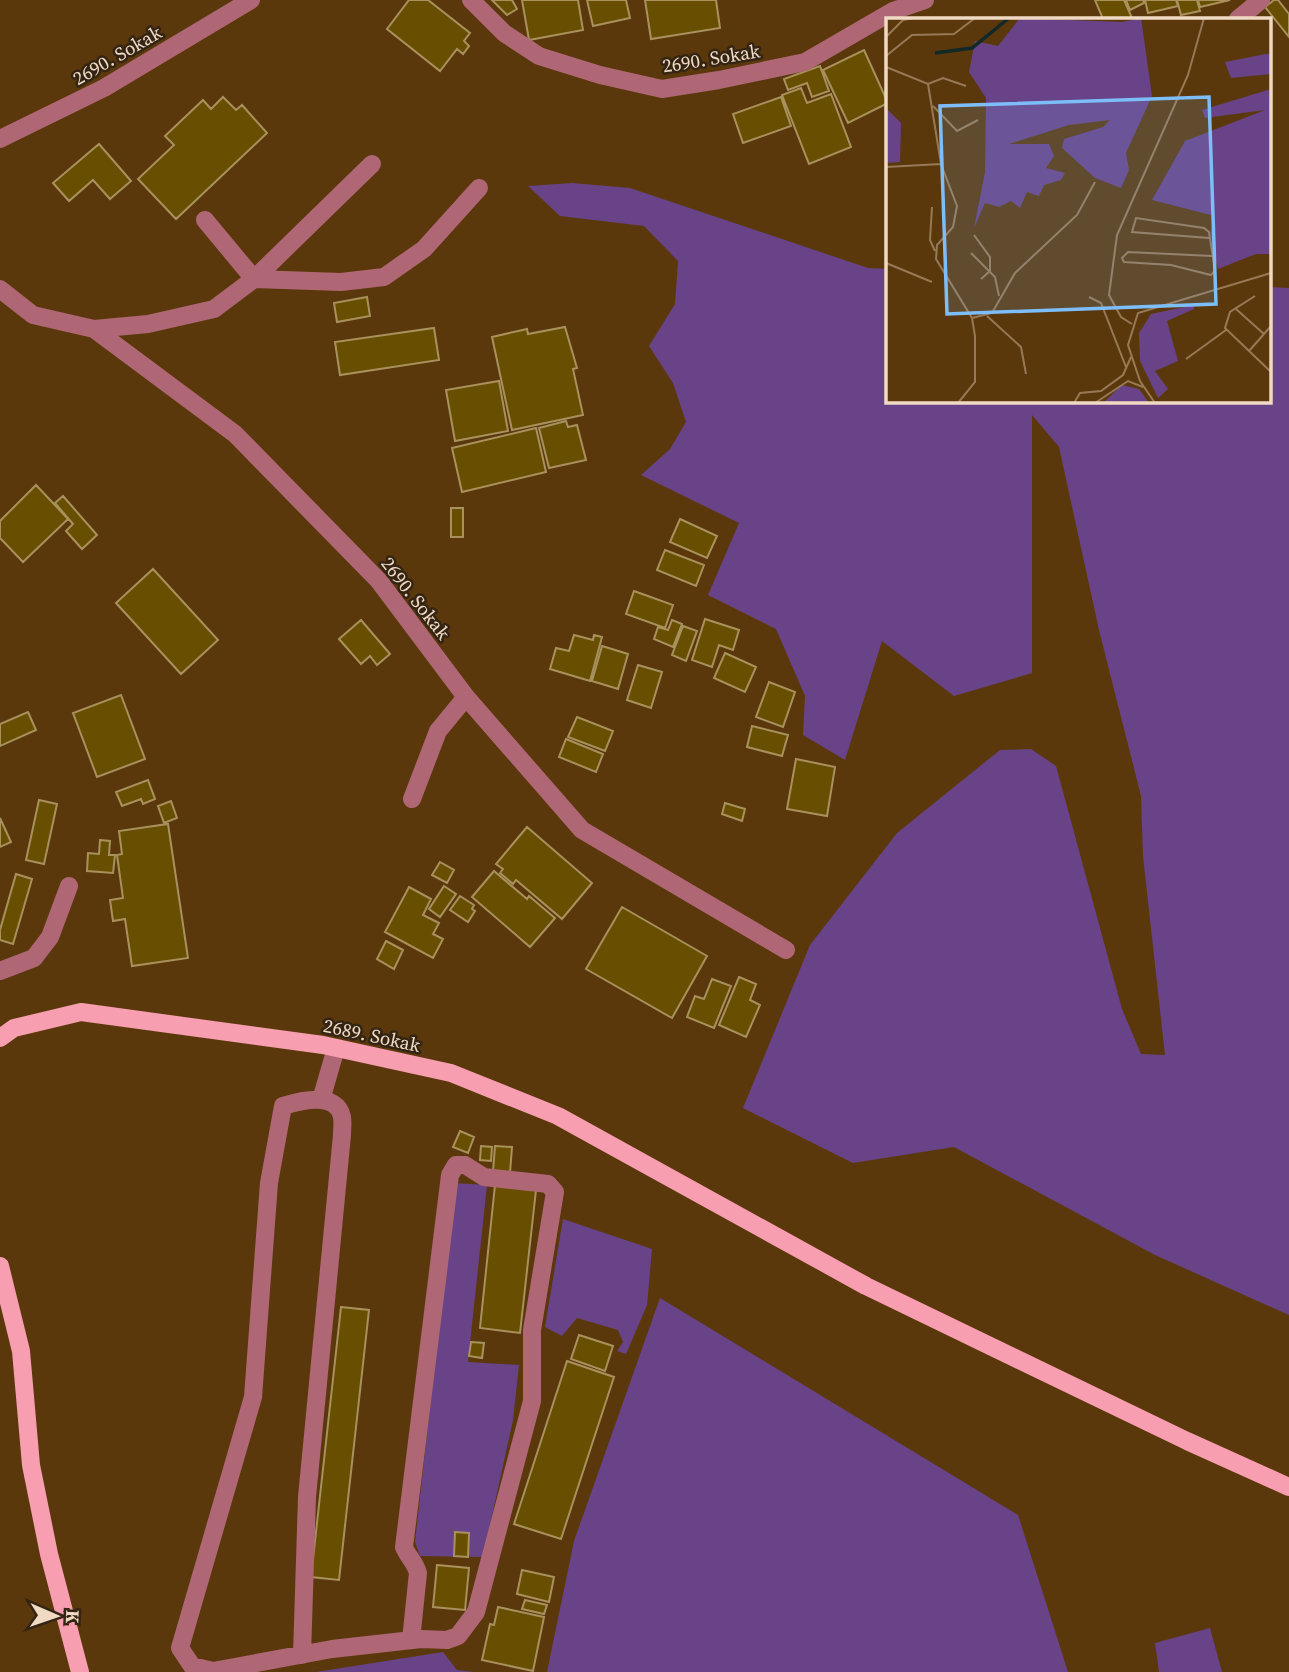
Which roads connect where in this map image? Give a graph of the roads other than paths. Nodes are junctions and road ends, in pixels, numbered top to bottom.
1 (251, 0) edge
2 (471, 0) edge
3 (925, 0) edge
4 (1261, 0) edge
5 (1239, 18) edge
6 (0, 139) edge
7 (372, 164) dead end
8 (479, 187) dead end
9 (205, 220) dead end
10 (254, 279) junction
11 (0, 289) edge
12 (94, 329) junction
13 (466, 697) junction
14 (412, 799) dead end
15 (69, 886) dead end
16 (786, 950) dead end
17 (0, 971) edge
18 (0, 1038) edge
19 (336, 1048) junction
20 (321, 1100) junction
21 (0, 1266) edge
22 (1289, 1487) edge
23 (411, 1640) junction
24 (302, 1655) junction
25 (80, 1672) edge

1 - 6 street, 2690. Sokak
2 - 3 street, 2690. Sokak
4 - 5 street
7 - 10 street
8 - 10 street
9 - 10 street
10 - 12 street
11 - 12 street, 2690. Sokak
12 - 13 street, 2690. Sokak
13 - 14 street
13 - 16 street, 2690. Sokak
15 - 17 street
18 - 19 main road, 2689. Sokak
19 - 20 street
19 - 22 main road, 2689. Sokak
20 - 24 street
20 - 24 street
21 - 25 main road
23 - 23 street
23 - 24 street

